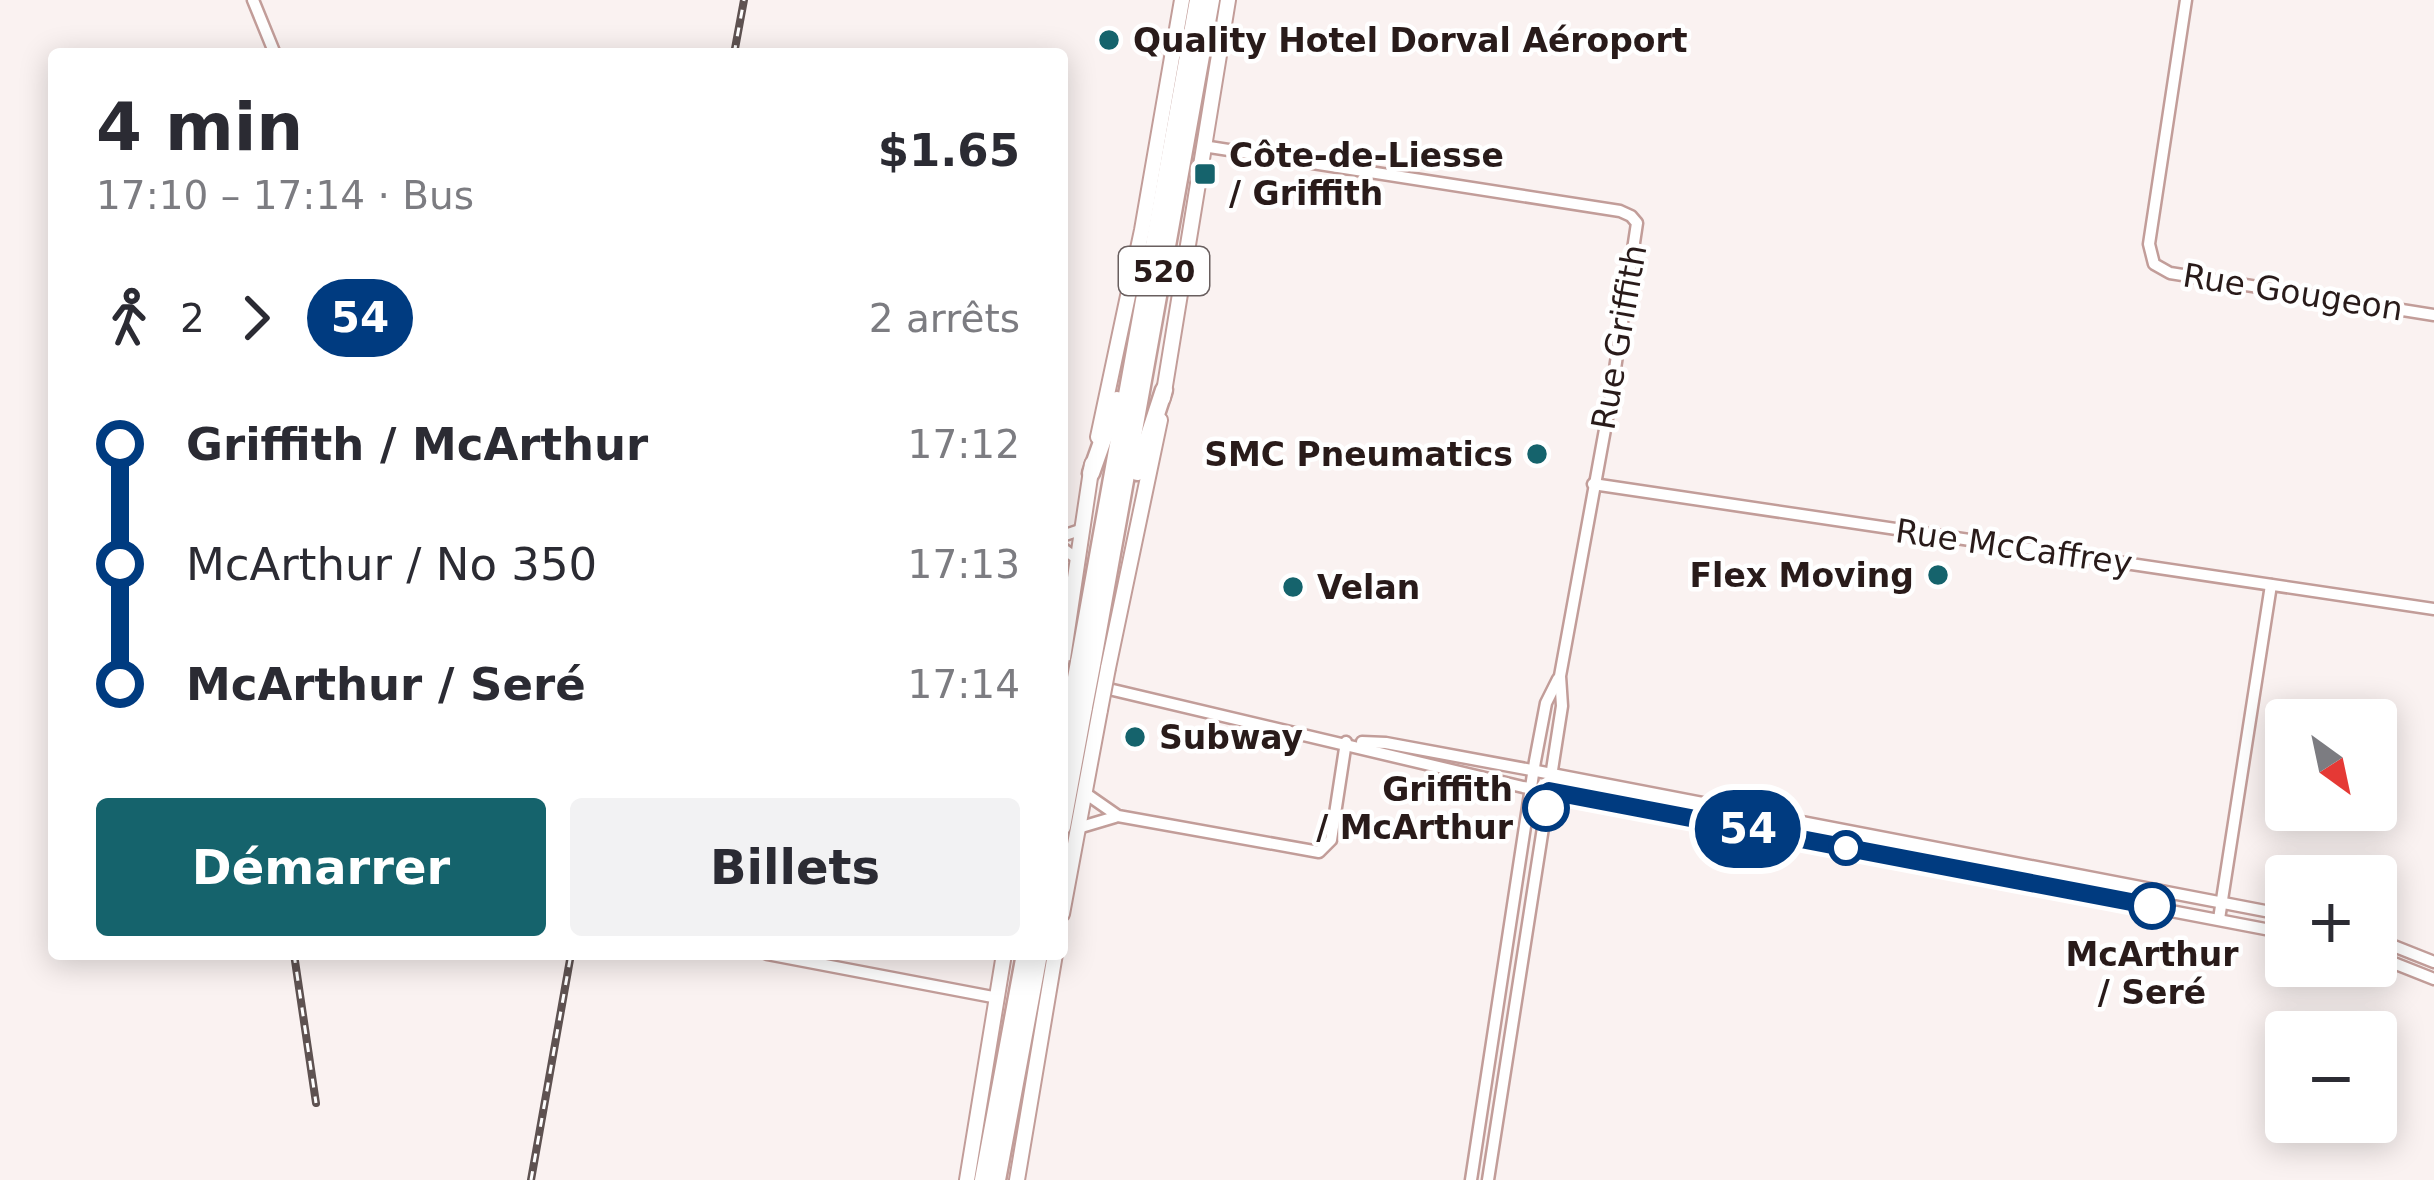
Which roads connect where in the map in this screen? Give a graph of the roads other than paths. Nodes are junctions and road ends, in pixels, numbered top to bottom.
1 (253, 0) edge
2 (1182, 0) edge
3 (1198, 0) edge
4 (1211, 0) edge
5 (1228, 0) edge
6 (2186, 0) edge
7 (273, 48) edge
8 (1203, 146) junction
9 (2434, 315) edge
10 (1142, 319) junction
11 (1165, 390) junction
12 (1091, 472) junction
13 (1593, 484) junction
14 (1083, 530) junction
15 (1068, 534) edge
16 (1115, 542) junction
17 (1068, 552) edge
18 (1079, 560) junction
19 (2271, 585) junction
20 (2434, 609) edge
21 (1081, 664) edge
22 (1560, 676) junction
23 (1113, 690) dead end
24 (1085, 707) junction
25 (1068, 740) edge
26 (1346, 742) junction
27 (1534, 770) junction
28 (1551, 774) junction
29 (1531, 788) junction
30 (1549, 791) junction
31 (1085, 793) junction
32 (1118, 816) junction
33 (1070, 828) edge
34 (2223, 902) junction
35 (2265, 911) edge
36 (2219, 919) junction
37 (2265, 929) edge
38 (2397, 947) edge
39 (798, 960) edge
40 (1003, 960) edge
41 (1023, 960) edge
42 (1038, 960) edge
43 (1054, 960) edge
44 (2434, 962) edge
45 (2397, 964) edge
46 (2434, 979) edge
47 (998, 998) junction
48 (967, 1180) edge
49 (983, 1180) edge
50 (997, 1180) edge
51 (1017, 1180) edge
52 (1472, 1180) edge
53 (1488, 1180) edge

1 - 7 street
2 - 12 main road
3 - 10 highway, 520
4 - 16 highway, 520
5 - 8 main road
6 - 9 street, Rue Gougeon
8 - 11 main road
8 - 13 street, Rue Griffith
10 - 12 highway
10 - 21 highway, 520
11 - 16 highway
11 - 21 main road
12 - 14 main road
13 - 19 street, Rue McCaffrey
13 - 22 street, Rue Griffith
14 - 15 street
14 - 18 main road
16 - 21 highway, 520
17 - 18 street
18 - 21 main road
19 - 20 street, Rue McCaffrey
19 - 34 street
21 - 24 highway, 520, bridge
22 - 27 street, Rue Griffith
22 - 28 street, Rue Griffith
23 - 26 street
24 - 25 highway, 520
24 - 31 main road
24 - 33 highway, 520
26 - 27 street
26 - 29 street
26 - 32 street
27 - 28 street
27 - 29 street, Rue Griffith
28 - 30 street, Rue Griffith
28 - 34 street
29 - 30 street
29 - 52 street, Rue Griffith
30 - 36 street
30 - 53 street, Rue Griffith
31 - 32 street
31 - 33 main road
32 - 33 street
34 - 35 street
34 - 36 street
36 - 37 street
38 - 44 street
39 - 47 street
40 - 47 main road
41 - 49 highway
42 - 50 highway
43 - 51 main road
45 - 46 street
47 - 48 main road

